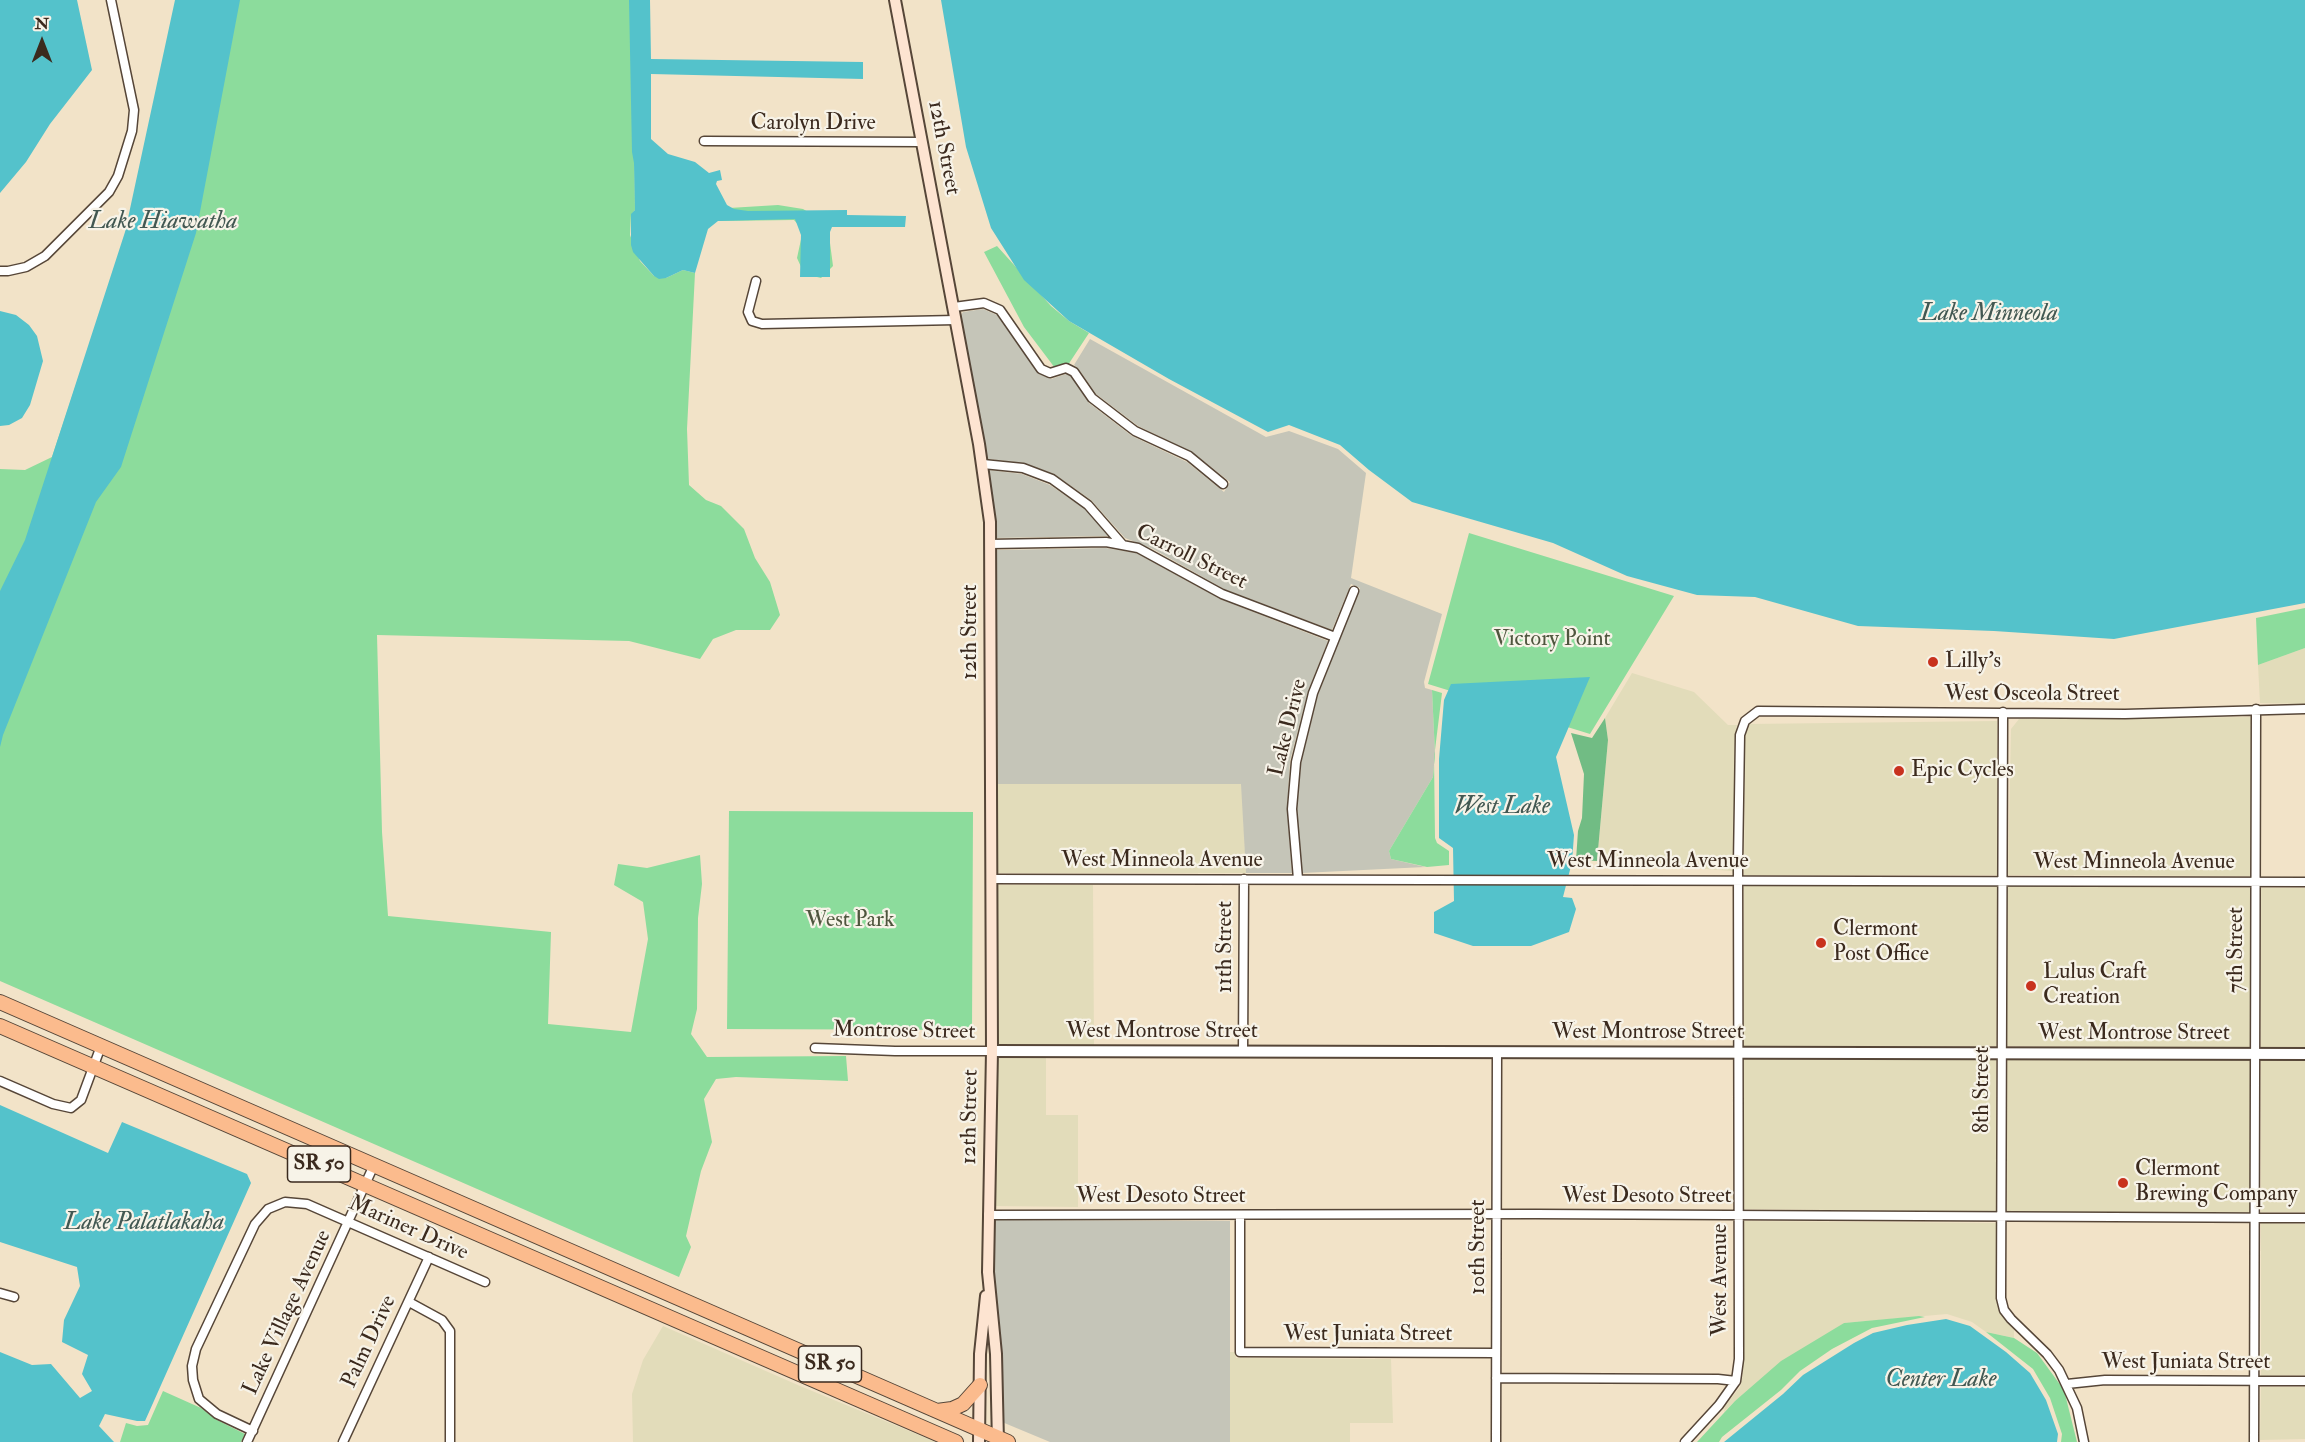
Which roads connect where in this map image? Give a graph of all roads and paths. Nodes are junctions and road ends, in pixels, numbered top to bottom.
1 (111, 0) edge
2 (896, 0) edge
3 (704, 141) dead end
4 (922, 142) junction
5 (0, 271) edge
6 (756, 281) dead end
7 (954, 307) junction
8 (956, 321) junction
9 (982, 464) junction
10 (1223, 484) dead end
11 (990, 544) junction
12 (1122, 544) junction
13 (1354, 591) dead end
14 (1335, 637) junction
15 (2256, 709) junction
16 (2305, 709) edge
17 (1758, 711) joint
18 (2003, 712) junction
19 (991, 879) junction
20 (1244, 879) junction
21 (1298, 879) junction
22 (2002, 880) junction
23 (1739, 881) junction
24 (2256, 882) junction
25 (2305, 882) edge
26 (0, 1002) edge
27 (0, 1026) edge
28 (101, 1046) junction
29 (815, 1048) dead end
30 (992, 1051) junction
31 (1243, 1052) junction
32 (1497, 1052) junction
33 (2001, 1052) junction
34 (1739, 1053) junction
35 (2255, 1054) junction
36 (2305, 1054) edge
37 (93, 1066) junction
38 (0, 1081) edge
39 (374, 1165) junction
40 (366, 1185) junction
41 (988, 1215) junction
42 (1240, 1215) junction
43 (1497, 1215) junction
44 (1739, 1215) junction
45 (2001, 1217) junction
46 (2255, 1218) junction
47 (2305, 1218) edge
48 (350, 1222) junction
49 (429, 1257) junction
50 (988, 1272) junction
51 (485, 1282) dead end
52 (0, 1293) edge
53 (14, 1297) dead end
54 (409, 1302) junction
55 (1496, 1353) junction
56 (980, 1354) junction
57 (996, 1354) junction
58 (1496, 1378) junction
59 (1736, 1381) junction
60 (2305, 1381) edge
61 (2254, 1382) junction
62 (2067, 1384) junction
63 (980, 1385) junction
64 (937, 1411) junction
65 (253, 1431) junction
66 (980, 1436) edge
67 (1001, 1440) edge
68 (247, 1442) edge
69 (343, 1442) edge
70 (450, 1442) edge
71 (956, 1442) edge
72 (1496, 1442) edge
73 (1685, 1442) edge
74 (2084, 1442) edge
75 (2254, 1442) edge

1 - 5 street
2 - 4 main road, 12th Street
3 - 4 street, Carolyn Drive
4 - 7 main road, 12th Street
6 - 8 street
7 - 8 main road, 12th Street
7 - 10 street
8 - 9 main road, 12th Street
9 - 11 main road, 12th Street
9 - 12 street
11 - 12 street, Carroll Street
11 - 19 main road, 12th Street
12 - 14 street, Carroll Street
13 - 14 street, Lake Drive
14 - 21 street, Lake Drive
15 - 16 street, West Osceola Street
15 - 18 street, West Osceola Street
15 - 24 street, 7th Street
17 - 18 street, West Osceola Street
17 - 23 street, West Avenue
18 - 22 street, 8th Street
19 - 20 street, West Minneola Avenue
19 - 30 main road, 12th Street
20 - 21 street, West Minneola Avenue
20 - 31 street, 11th Street
21 - 23 street, West Minneola Avenue
22 - 23 street, West Minneola Avenue
22 - 24 street, West Minneola Avenue
22 - 33 street, 8th Street
23 - 34 street, West Avenue
24 - 25 street, West Minneola Avenue
24 - 35 street, 7th Street
26 - 28 highway, SR 50
27 - 37 highway, SR 50
28 - 37 street
28 - 39 highway, SR 50
29 - 30 street, Montrose Street
30 - 31 street, West Montrose Street
30 - 41 main road, 12th Street
31 - 32 street, West Montrose Street
32 - 34 street, West Montrose Street
32 - 43 street, 10th Street
33 - 34 street, West Montrose Street
33 - 35 street, West Montrose Street
33 - 45 street, 8th Street
34 - 44 street, West Avenue
35 - 36 street, West Montrose Street
35 - 46 street, 7th Street
37 - 38 street
37 - 40 highway, SR 50
39 - 40 street, Lake Village Avenue
39 - 64 highway, SR 50
40 - 48 street, Lake Village Avenue
40 - 71 highway, SR 50
41 - 42 street, West Desoto Street
41 - 50 main road, 12th Street
42 - 43 street, West Desoto Street
42 - 55 street, West Juniata Street
43 - 44 street, West Desoto Street
43 - 55 street, 10th Street
44 - 45 street, West Desoto Street
44 - 59 street, West Avenue
45 - 46 street, West Desoto Street
45 - 62 street, 8th Street
46 - 47 street, West Desoto Street
46 - 61 street, 7th Street
48 - 49 street, Mariner Drive
48 - 65 street, Lake Village Avenue
48 - 65 street, Mariner Drive
49 - 51 street, Mariner Drive
49 - 54 street, Palm Drive
50 - 56 main road, 12th Street
50 - 57 main road, 12th Street
52 - 53 street
54 - 69 street, Palm Drive
54 - 70 street
55 - 58 street, 10th Street
56 - 57 street
56 - 63 main road, 12th Street
57 - 67 main road, 12th Street
58 - 59 street
58 - 72 street, 10th Street
59 - 73 street, West Avenue
60 - 61 street, West Juniata Street
61 - 62 street, West Juniata Street
61 - 75 street, 7th Street
62 - 74 street, 8th Street
63 - 64 highway
63 - 66 main road, 12th Street
64 - 66 highway, SR 50
65 - 68 street, Lake Village Avenue
66 - 67 highway, SR 50

